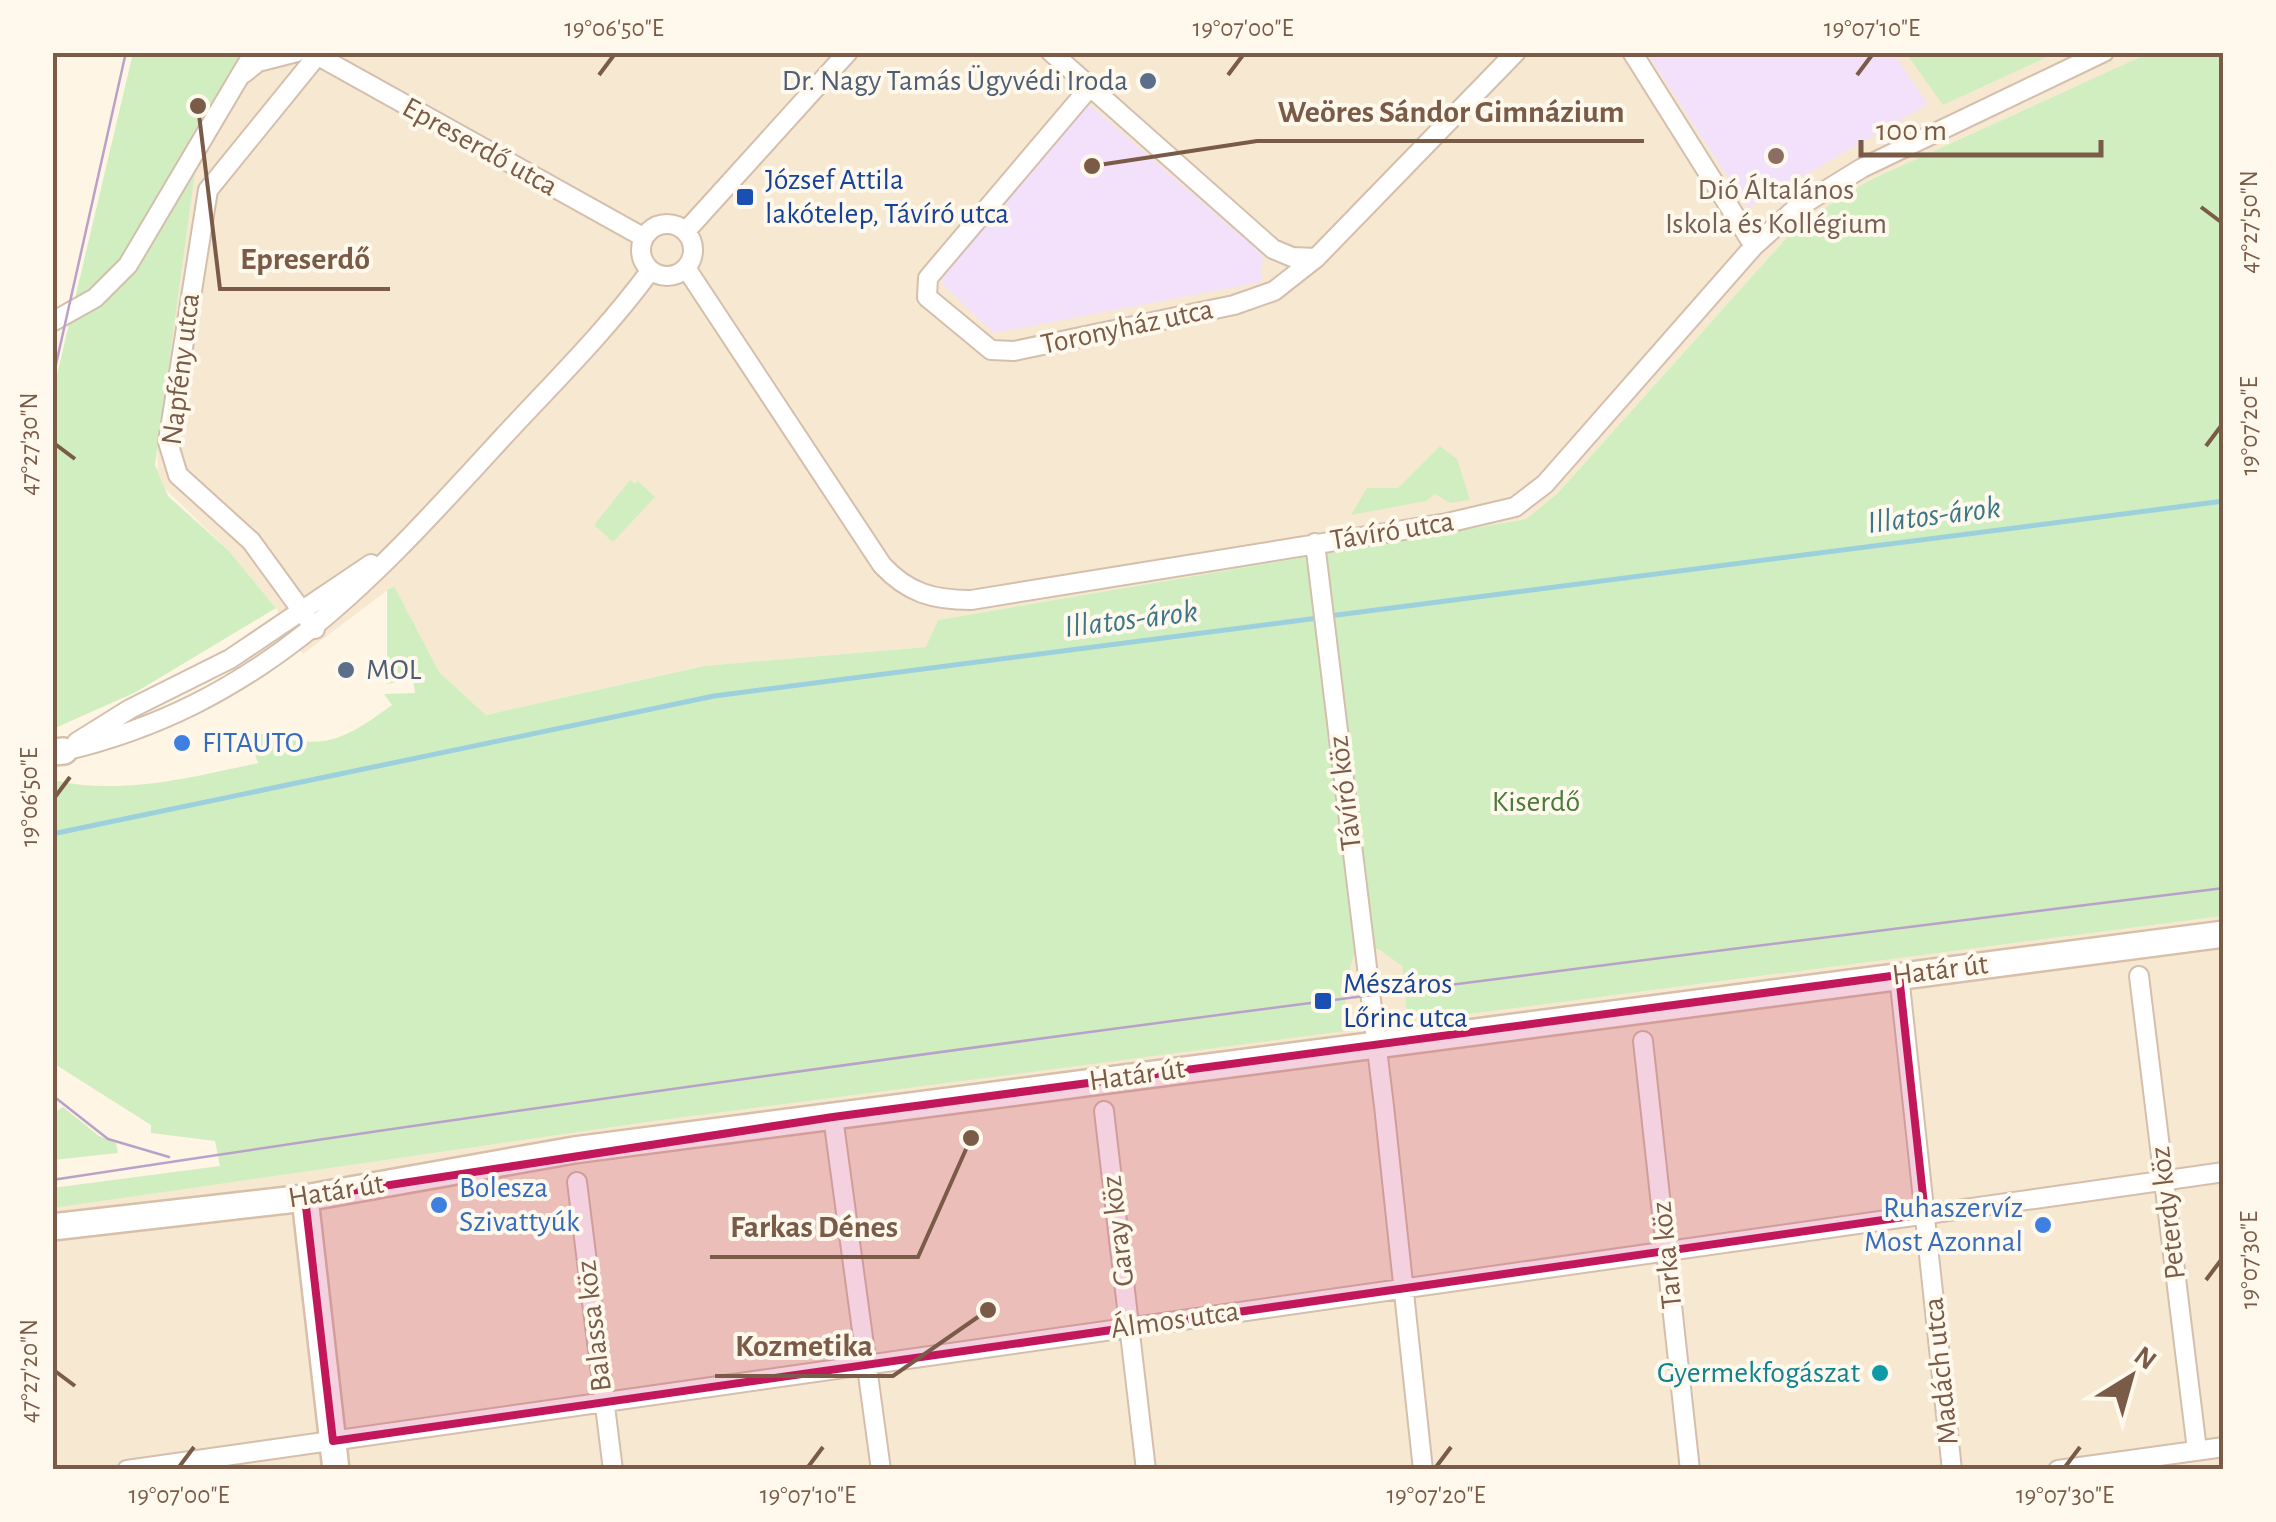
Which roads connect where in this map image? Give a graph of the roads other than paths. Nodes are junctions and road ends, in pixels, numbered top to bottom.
1 (254, 52) edge
2 (848, 52) edge
3 (1050, 52) edge
4 (1516, 52) edge
5 (1632, 52) edge
6 (2104, 52) edge
7 (306, 54) edge
8 (238, 78) junction
9 (1090, 87) junction
10 (686, 231) junction
11 (643, 237) junction
12 (1754, 246) junction
13 (1316, 258) junction
14 (686, 268) junction
15 (650, 271) junction
16 (52, 322) edge
17 (1315, 542) junction
18 (393, 549) junction
19 (303, 610) junction
20 (315, 629) junction
21 (58, 752) edge
22 (2224, 934) edge
23 (1899, 975) junction
24 (2140, 976) dead end
25 (1643, 1041) dead end
26 (1375, 1043) junction
27 (1104, 1111) dead end
28 (833, 1117) junction
29 (2224, 1172) edge
30 (2164, 1181) junction
31 (577, 1182) dead end
32 (304, 1198) junction
33 (1924, 1214) junction
34 (52, 1227) edge
35 (1666, 1251) junction
36 (1404, 1288) junction
37 (1130, 1327) junction
38 (867, 1364) junction
39 (603, 1402) junction
40 (333, 1440) junction
41 (2224, 1447) edge
42 (2196, 1450) junction
43 (1423, 1469) edge
44 (127, 1470) edge
45 (336, 1470) edge
46 (613, 1470) edge
47 (881, 1470) edge
48 (1146, 1470) edge
49 (1690, 1470) edge
50 (1952, 1470) edge
51 (2058, 1470) edge

1 - 8 street
2 - 10 street
3 - 9 street
4 - 13 street, Toronyház utca
5 - 12 street
6 - 12 street, Távíró utca
7 - 8 street
7 - 11 street, Epreserdő utca
7 - 19 street, Napfény utca
8 - 16 street
9 - 13 street
9 - 13 street, Toronyház utca
10 - 11 street
10 - 14 street
11 - 15 street
12 - 17 street, Távíró utca
14 - 15 street
14 - 17 street, Távíró utca
15 - 18 street
17 - 26 street, Távíró köz
18 - 19 street
18 - 20 street
19 - 20 street, Napfény utca
19 - 21 street
20 - 21 street
22 - 23 main road, Határ út
23 - 26 main road, Határ út
23 - 33 street, Madách utca
24 - 30 street, Peterdy köz
25 - 35 street, Tarka köz
26 - 28 main road, Határ út
26 - 36 street
27 - 37 street, Garay köz
28 - 32 main road, Határ út
28 - 38 street
29 - 30 street, Álmos utca
30 - 33 street, Álmos utca
30 - 42 street, Peterdy köz
31 - 39 street, Balassa köz
32 - 34 main road, Határ út
32 - 40 main road
33 - 35 street, Álmos utca
33 - 50 street, Madách utca
35 - 36 street, Álmos utca
35 - 49 street, Tarka köz
36 - 37 street, Álmos utca
36 - 43 street
37 - 38 street, Álmos utca
37 - 48 street, Garay köz
38 - 39 street, Álmos utca
38 - 47 street
39 - 40 street, Álmos utca
39 - 46 street, Balassa köz
40 - 44 street, Álmos utca
40 - 45 main road
41 - 42 street
42 - 51 street

